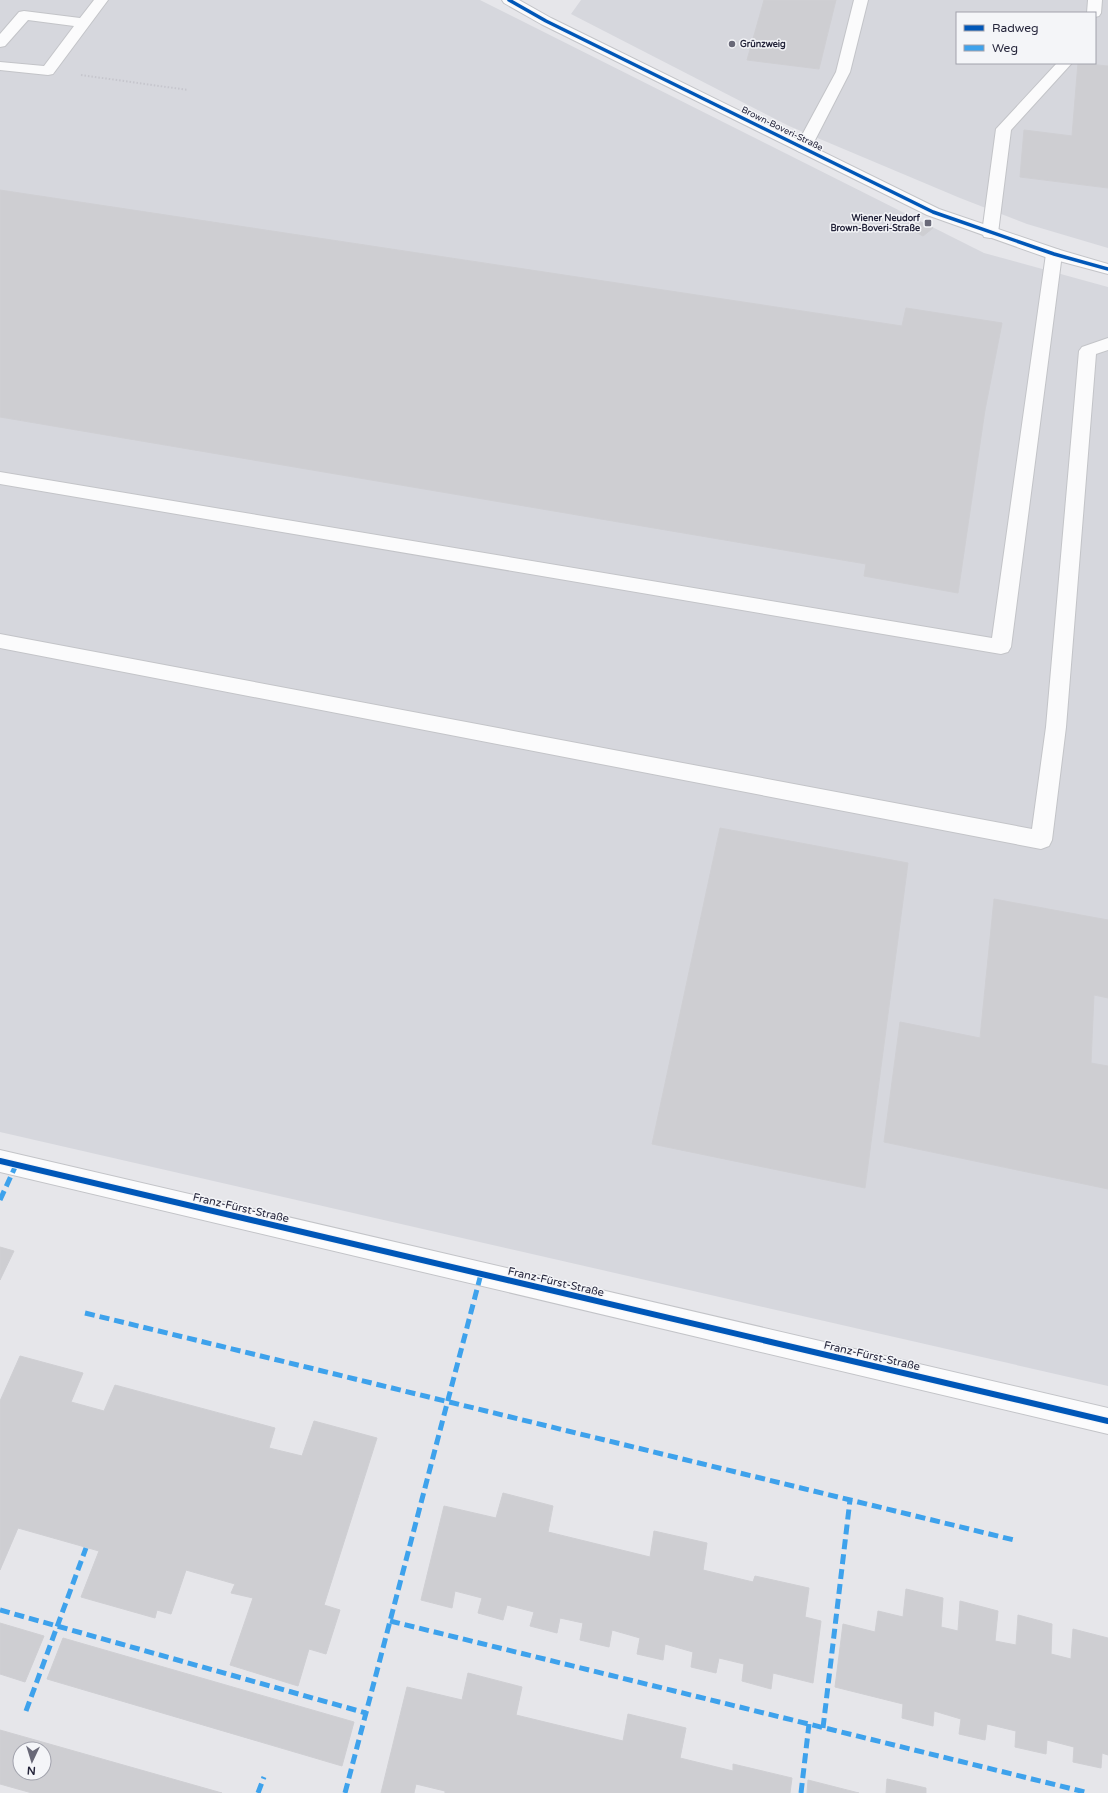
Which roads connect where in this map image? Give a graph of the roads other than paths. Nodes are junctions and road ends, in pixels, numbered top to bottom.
1 (101, 0) edge
2 (509, 0) edge
3 (861, 0) edge
4 (1095, 0) edge
5 (1094, 12) edge
6 (83, 23) junction
7 (0, 43) edge
8 (1064, 64) edge
9 (0, 66) edge
10 (803, 148) junction
11 (990, 232) junction
12 (1054, 254) junction
13 (1108, 269) edge
14 (1108, 344) edge
15 (0, 478) edge
16 (0, 641) edge
17 (0, 1161) edge
18 (1108, 1421) edge

1 - 6 street
2 - 10 street, Brown-Boveri-Straße
3 - 10 street
4 - 5 street
6 - 7 street
6 - 9 street
8 - 11 street
10 - 11 street, Brown-Boveri-Straße
11 - 12 street, Brown-Boveri-Straße
12 - 13 street, Brown-Boveri-Straße
12 - 15 street
14 - 16 street
17 - 18 street, Franz-Fürst-Straße

